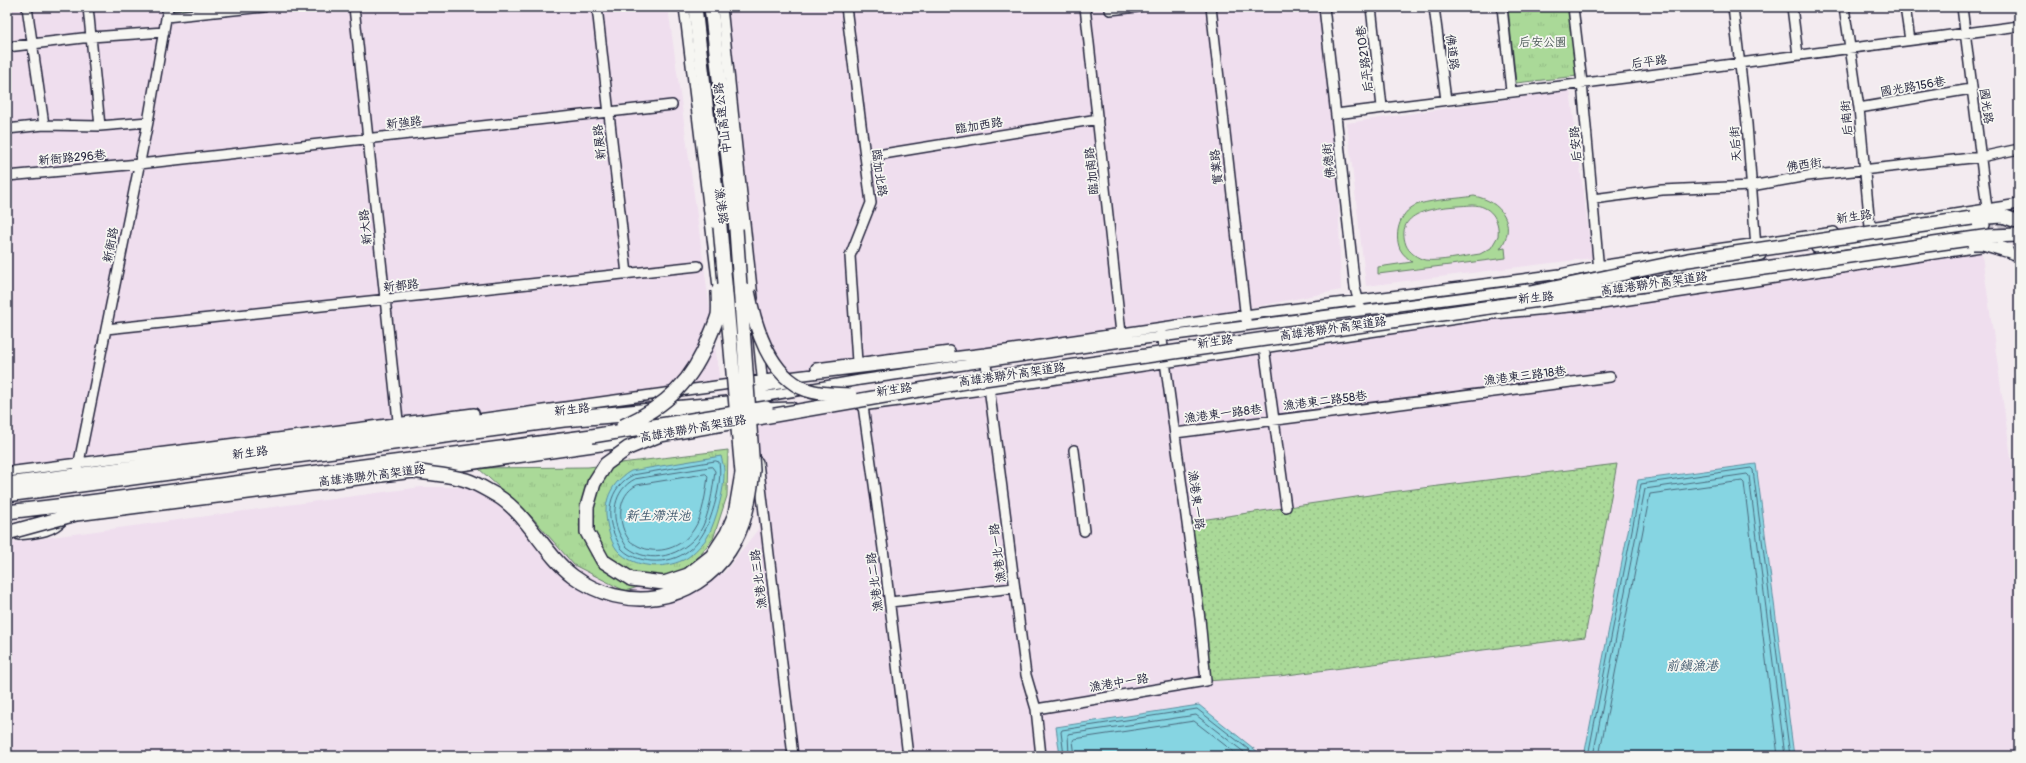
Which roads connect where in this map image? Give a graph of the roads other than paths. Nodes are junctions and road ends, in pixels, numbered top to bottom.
1 (27, 7) edge
2 (88, 7) edge
3 (168, 7) edge
4 (264, 7) edge
5 (354, 7) edge
6 (597, 7) edge
7 (684, 7) edge
8 (695, 7) edge
9 (710, 7) edge
10 (722, 7) edge
11 (846, 7) edge
12 (1085, 7) edge
13 (1138, 7) edge
14 (1211, 7) edge
15 (1324, 7) edge
16 (1371, 7) edge
17 (1434, 7) edge
18 (1502, 7) edge
19 (1573, 7) edge
20 (1732, 7) edge
21 (1792, 7) edge
22 (1844, 7) edge
23 (1905, 7) edge
24 (1962, 7) edge
25 (1110, 10) dead end
26 (166, 17) junction
27 (2019, 26) edge
28 (164, 32) junction
29 (1965, 33) junction
30 (91, 37) junction
31 (1910, 40) junction
32 (31, 45) junction
33 (7, 47) edge
34 (1851, 48) junction
35 (1798, 55) junction
36 (1739, 62) junction
37 (1582, 83) junction
38 (1971, 89) junction
39 (1511, 91) junction
40 (1446, 100) junction
41 (672, 105) dead end
42 (1382, 107) junction
43 (1859, 108) junction
44 (609, 112) junction
45 (1336, 114) junction
46 (1098, 119) junction
47 (148, 122) junction
48 (44, 125) junction
49 (100, 126) junction
50 (7, 129) edge
51 (368, 139) junction
52 (2019, 149) edge
53 (865, 157) junction
54 (1981, 157) junction
55 (139, 164) junction
56 (1863, 170) junction
57 (7, 176) edge
58 (1751, 186) junction
59 (1593, 199) junction
60 (2019, 204) edge
61 (1987, 208) junction
62 (2019, 222) edge
63 (1985, 225) tunnel mouth
64 (720, 227) junction
65 (1870, 227) junction
66 (736, 229) junction
67 (2019, 229) edge
68 (2019, 235) edge
69 (1756, 243) junction
70 (2006, 250) junction
71 (1757, 256) junction
72 (2019, 257) edge
73 (1740, 260) junction
74 (698, 266) dead end
75 (1598, 266) junction
76 (1758, 268) junction
77 (627, 274) junction
78 (1782, 277) junction
79 (1600, 278) junction
80 (1759, 281) junction
81 (1358, 298) junction
82 (385, 300) junction
83 (1505, 302) junction
84 (1361, 311) junction
85 (1245, 313) junction
86 (1246, 325) junction
87 (106, 329) junction
88 (1160, 329) junction
89 (1120, 330) junction
90 (1264, 347) junction
91 (985, 354) junction
92 (1165, 362) junction
93 (858, 366) junction
94 (1610, 377) dead end
95 (730, 382) junction
96 (763, 385) junction
97 (990, 389) junction
98 (850, 395) junction
99 (751, 404) junction
100 (732, 405) junction
101 (863, 406) junction
102 (1379, 407) joint
103 (1274, 420) junction
104 (1175, 433) junction
105 (400, 434) junction
106 (592, 436) junction
107 (660, 436) junction
108 (1074, 450) dead end
109 (79, 463) junction
110 (413, 471) junction
111 (7, 472) edge
112 (76, 480) junction
113 (7, 482) edge
114 (7, 489) edge
115 (7, 497) edge
116 (7, 505) edge
117 (1286, 507) dead end
118 (75, 509) junction
119 (7, 512) edge
120 (7, 523) edge
121 (1084, 531) dead end
122 (7, 532) edge
123 (7, 536) edge
124 (1014, 588) junction
125 (890, 602) junction
126 (1206, 682) joint
127 (1036, 709) junction
128 (793, 756) edge
129 (908, 756) edge
130 (1042, 756) edge

1 - 32 street
2 - 30 street
3 - 26 street, 新衙路
4 - 26 street
5 - 51 street, 新大路
6 - 44 street, 新展路
7 - 95 street, 漁港路
8 - 64 highway, 中山高速公路
9 - 66 highway, 中山高速公路
10 - 96 street, 漁港路
11 - 53 street, 臨加北路
12 - 46 street, 臨加南路
13 - 25 street
14 - 85 street, 實業路
15 - 45 street, 佛德街
16 - 42 street, 后平路210巷
17 - 40 street, 佛道路
18 - 39 street
19 - 37 street, 后安路
20 - 36 street, 天后街
21 - 35 street
22 - 34 street, 后南街
23 - 31 street
24 - 29 street, 國光路
26 - 28 street, 新衙路
27 - 29 street, 后平路
28 - 30 street
28 - 47 street, 新衙路
29 - 31 street, 后平路
29 - 38 street, 國光路
30 - 32 street
30 - 49 street
31 - 34 street, 后平路
32 - 33 street
32 - 48 street
34 - 35 street, 后平路
34 - 43 street, 后南街
35 - 36 street, 后平路
36 - 37 street, 后平路
36 - 58 street, 天后街
37 - 39 street, 后平路
37 - 59 street, 后安路
38 - 43 street, 國光路156巷
38 - 54 street, 國光路
39 - 40 street, 后平路
40 - 42 street, 后平路
41 - 44 street, 新強路
42 - 45 street, 后平路
43 - 56 street, 后南街
44 - 51 street, 新強路
44 - 77 street, 新展路
45 - 81 street, 佛德街
46 - 53 street, 臨加西路
46 - 89 street, 臨加南路
47 - 49 street
47 - 55 street, 新衙路
48 - 49 street
48 - 50 street
51 - 55 street, 新強路
51 - 82 street, 新大路
52 - 54 street, 佛西街
53 - 93 street, 臨加北路
54 - 56 street, 佛西街
54 - 61 street, 國光路
55 - 57 street, 新衙路296巷
55 - 87 street, 新衙路
56 - 58 street, 佛西街
56 - 65 street, 后南街
58 - 59 street, 佛西街
58 - 69 street, 天后街
59 - 75 street, 后安路
60 - 61 street, 新生路
61 - 62 street
61 - 65 street, 新生路
62 - 83 highway, bridge
63 - 71 street, 新生路
64 - 106 highway, bridge
64 - 107 highway, bridge
65 - 69 street, 新生路
66 - 98 highway, bridge
66 - 110 highway, bridge
67 - 83 highway, 高雄港聯外高架道路
68 - 83 highway, 高雄港聯外高架道路, bridge
69 - 71 street, 天后街
69 - 75 street, 新生路
70 - 72 street
70 - 78 street, 新生路
70 - 83 highway, bridge
71 - 73 street, 新生路
71 - 76 street, 天后街
73 - 76 street, 新生路
73 - 79 street, 新生路
74 - 77 street, 新都路
75 - 79 street, 后安路
75 - 81 street, 新生路
76 - 78 street, 新生路
76 - 80 street, 天后街
77 - 82 street, 新都路
78 - 80 street, 新生路
79 - 84 street, 新生路
80 - 90 street, 新生路
81 - 84 street, 佛德街
81 - 85 street, 新生路
82 - 87 street, 新都路
82 - 105 street, 新大路
83 - 98 highway, 高雄港聯外高架道路
83 - 107 highway, 高雄港聯外高架道路, bridge
84 - 86 street, 新生路
85 - 86 street, 實業路
85 - 88 street, 新生路
86 - 88 street, 新生路
87 - 109 street, 新衙路
88 - 89 street, 新生路
88 - 91 street, 新生路
88 - 92 street, 漁港東一路
89 - 91 street, 新生路
90 - 92 street, 新生路
90 - 103 street
91 - 93 street, 新生路
91 - 96 street, 新生路
91 - 97 street, 漁港北一路
92 - 97 street, 新生路
92 - 104 street, 漁港東一路
93 - 96 street, 新生路
93 - 96 street, 新生路
94 - 102 street, 漁港東三路18巷
95 - 96 street, 新生路
95 - 100 street, 漁港路
95 - 105 street, 新生路
96 - 99 street, 新生路
97 - 101 street, 新生路
97 - 124 street, 漁港北一路
98 - 106 highway, 高雄港聯外高架道路, bridge
99 - 100 street, 新生路
99 - 101 street, 新生路
99 - 128 street, 漁港北三路
100 - 105 street, 新生路
101 - 125 street, 漁港北二路
102 - 103 street, 漁港東二路58巷
103 - 104 street, 漁港東一路8巷
103 - 117 street
104 - 126 street, 漁港東一路
105 - 109 street, 新生路
105 - 112 street, 新生路
105 - 112 street, 新生路
106 - 118 highway, 高雄港聯外高架道路
107 - 110 highway, 高雄港聯外高架道路, bridge
108 - 121 street
109 - 111 street, 新生路
109 - 112 street, 新衙路
110 - 118 highway, 高雄港聯外高架道路
112 - 113 street, 新生路
112 - 114 street, 新生路
112 - 115 street, 新生路
112 - 123 street, 新衙路
116 - 118 highway, bridge
118 - 119 highway, 高雄港聯外高架道路, bridge
118 - 120 highway, 高雄港聯外高架道路, bridge
118 - 122 highway, bridge
124 - 125 street
124 - 127 street, 漁港北一路
125 - 129 street, 漁港北二路
126 - 127 street, 漁港中一路
127 - 130 street, 漁港北一路

